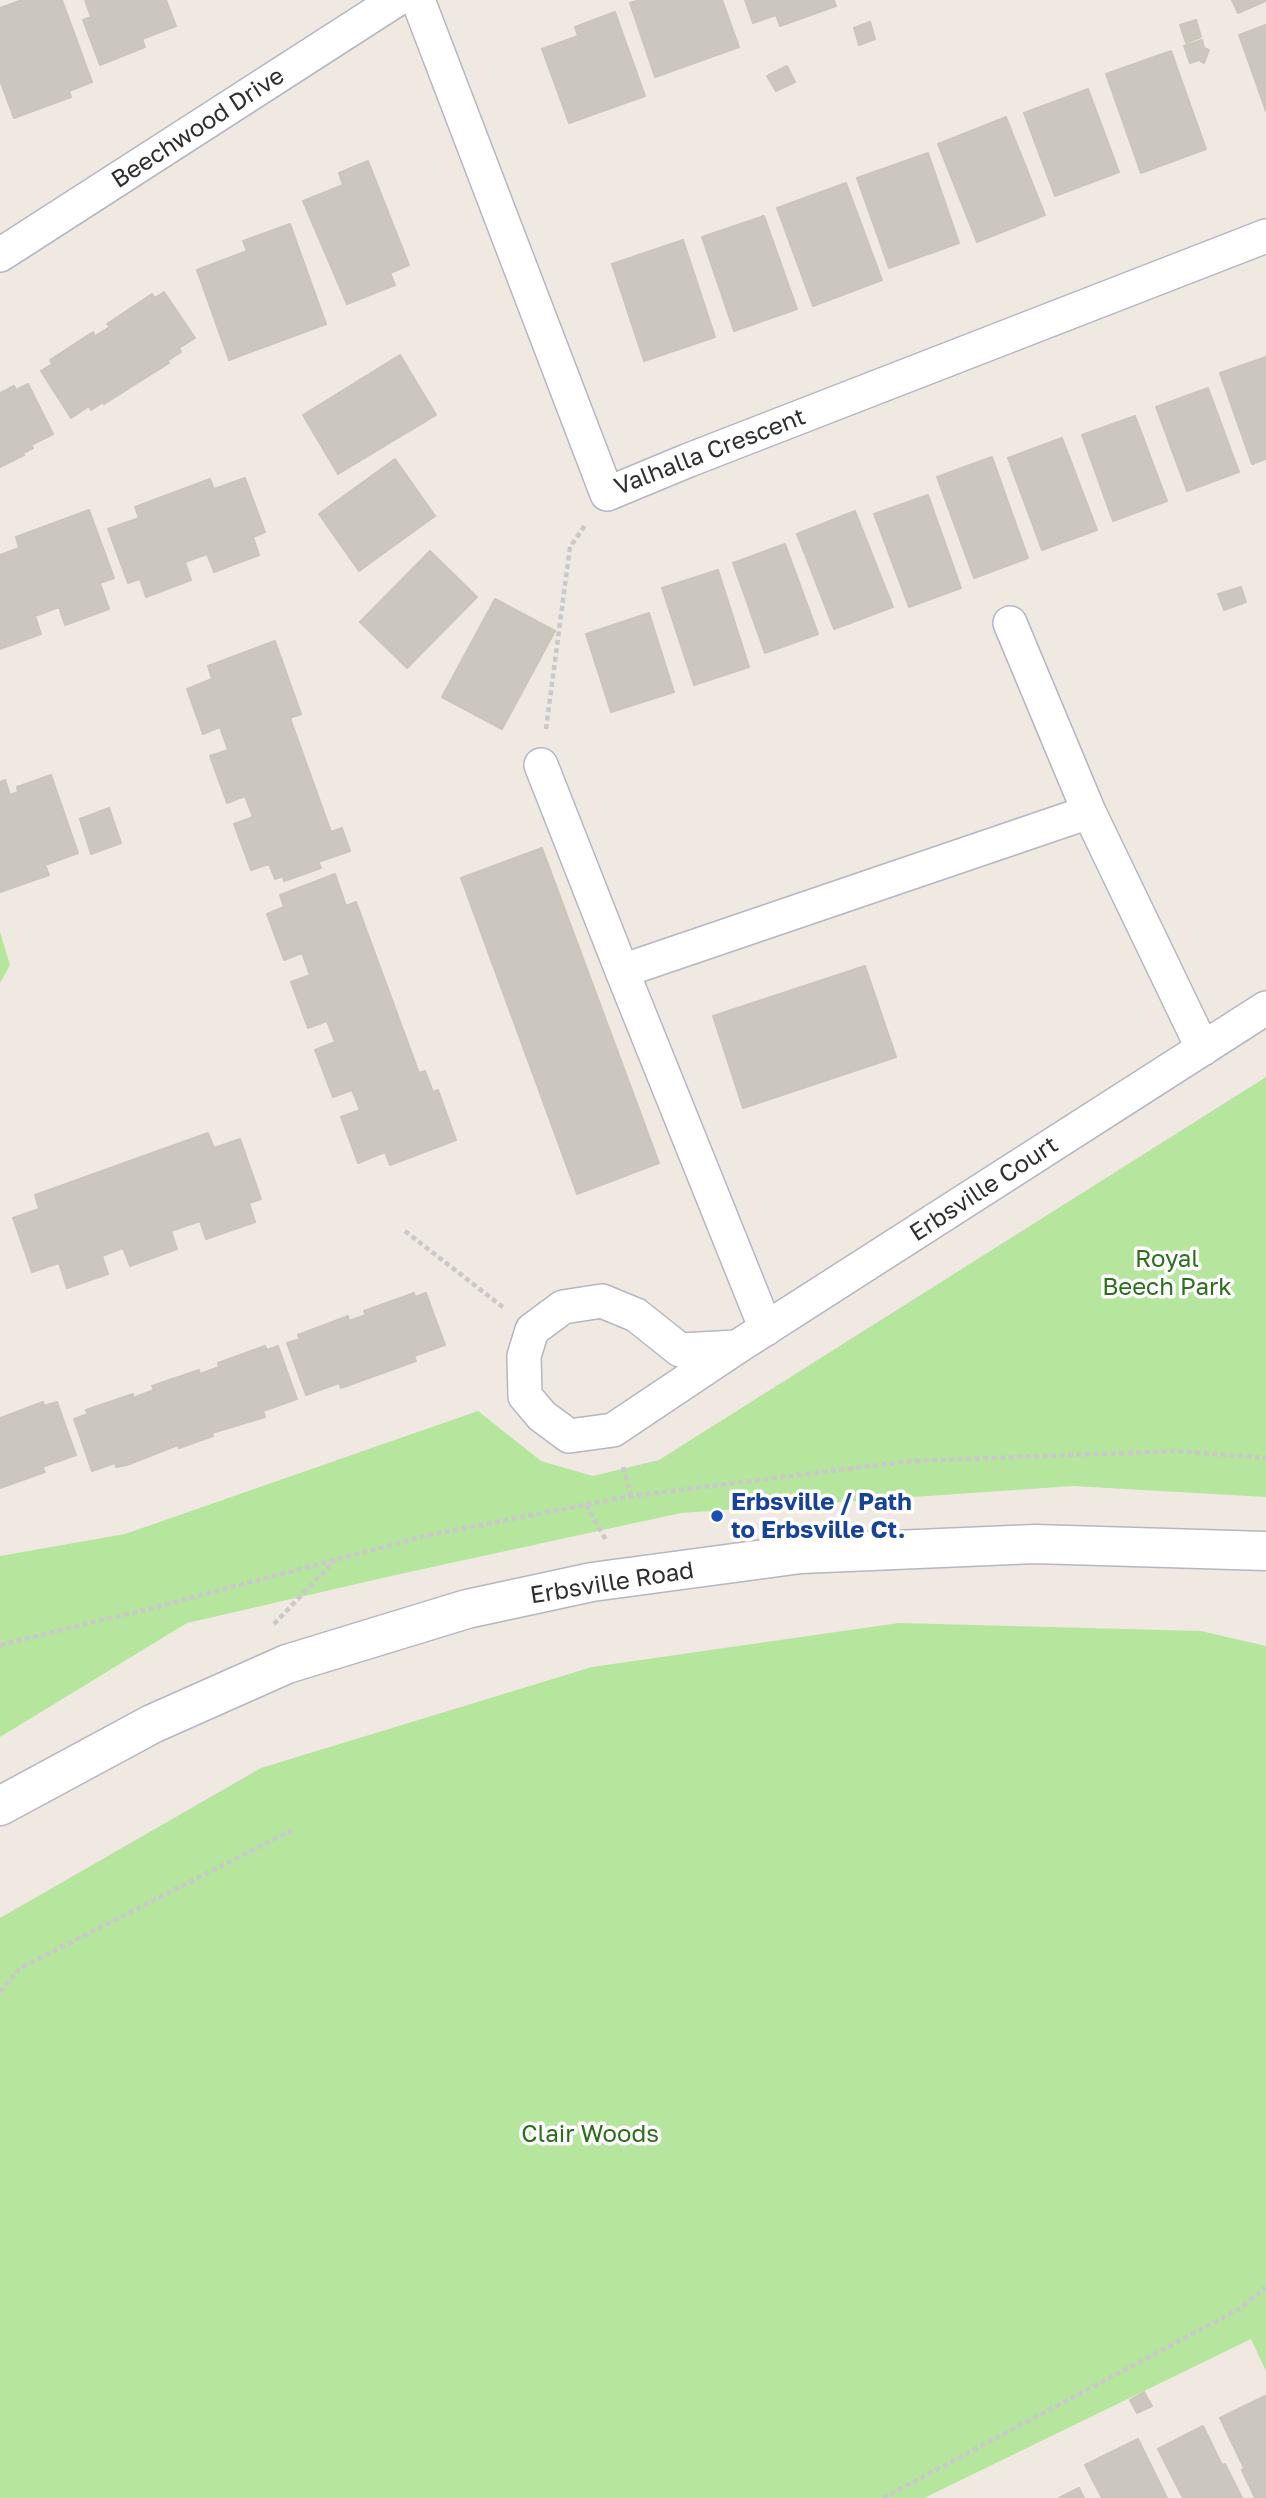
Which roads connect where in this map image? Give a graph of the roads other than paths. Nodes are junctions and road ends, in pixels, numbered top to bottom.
1 (396, 0) edge
2 (418, 0) edge
3 (1266, 236) edge
4 (0, 255) edge
5 (1010, 623) dead end
6 (541, 765) road end
7 (1088, 812) junction
8 (622, 971) junction
9 (1266, 1008) edge
10 (1203, 1049) junction
11 (766, 1329) junction
12 (737, 1347) junction
13 (1266, 1551) edge
14 (0, 1806) edge

1 - 4 street, Beechwood Drive
2 - 3 street, Valhalla Crescent
5 - 7 street
6 - 8 street
7 - 8 street
7 - 10 street
8 - 11 street
9 - 10 street, Erbsville Court
10 - 11 street, Erbsville Court
11 - 12 street, Erbsville Court
12 - 12 street, Erbsville Court
13 - 14 main road, Erbsville Road

